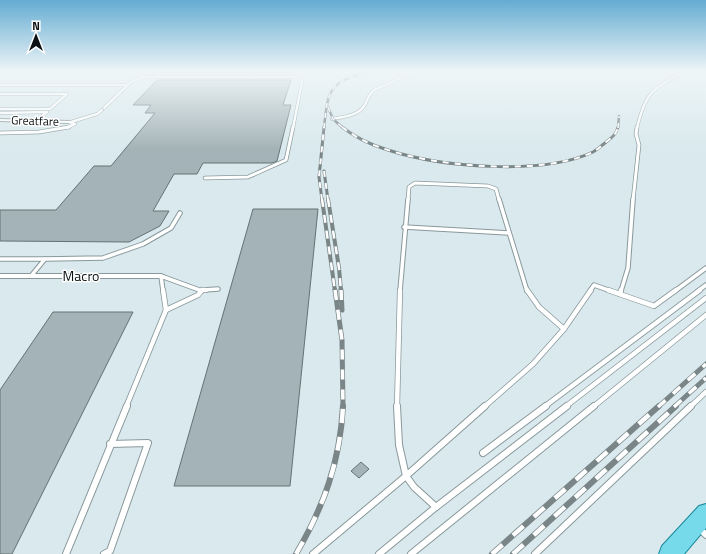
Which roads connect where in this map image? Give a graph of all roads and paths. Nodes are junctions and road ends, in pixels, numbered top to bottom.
1 (64, 97) edge
2 (116, 97) edge
3 (299, 97) edge
4 (366, 97) edge
5 (648, 97) edge
6 (0, 109) edge
7 (0, 113) edge
8 (332, 119) dead end
9 (0, 120) edge
10 (35, 122) junction
11 (69, 122) junction
12 (0, 133) edge
13 (205, 178) dead end
14 (180, 213) dead end
15 (404, 227) junction
16 (509, 233) junction
17 (0, 259) edge
18 (45, 260) junction
19 (706, 268) edge
20 (0, 276) edge
21 (31, 276) junction
22 (161, 276) junction
23 (706, 285) edge
24 (218, 289) dead end
25 (203, 290) junction
26 (620, 294) junction
27 (706, 298) edge
28 (166, 310) junction
29 (706, 315) edge
30 (564, 329) junction
31 (706, 392) edge
32 (110, 444) junction
33 (483, 453) dead end
34 (405, 476) junction
35 (436, 507) junction
36 (703, 524) edge
37 (66, 554) edge
38 (104, 554) edge
39 (313, 554) edge
40 (379, 554) edge
41 (410, 554) edge
42 (535, 554) edge
43 (670, 554) edge

1 - 6 lane
2 - 11 lane
3 - 13 lane
4 - 8 lane
5 - 26 lane
7 - 10 lane
9 - 10 street, Greatfare
10 - 11 street, Greatfare
11 - 12 lane
14 - 18 lane
15 - 16 lane
15 - 16 lane
15 - 34 lane
16 - 30 lane
17 - 18 lane
18 - 21 lane
19 - 26 lane
20 - 21 street, Macro
21 - 22 street, Macro
22 - 25 lane
22 - 28 lane
23 - 33 lane
24 - 25 lane
25 - 28 lane
26 - 30 lane
27 - 35 lane
28 - 32 lane
29 - 41 lane
30 - 34 lane
31 - 42 lane
32 - 37 lane
32 - 38 lane
34 - 35 lane
34 - 39 lane
35 - 40 lane
36 - 43 main road

